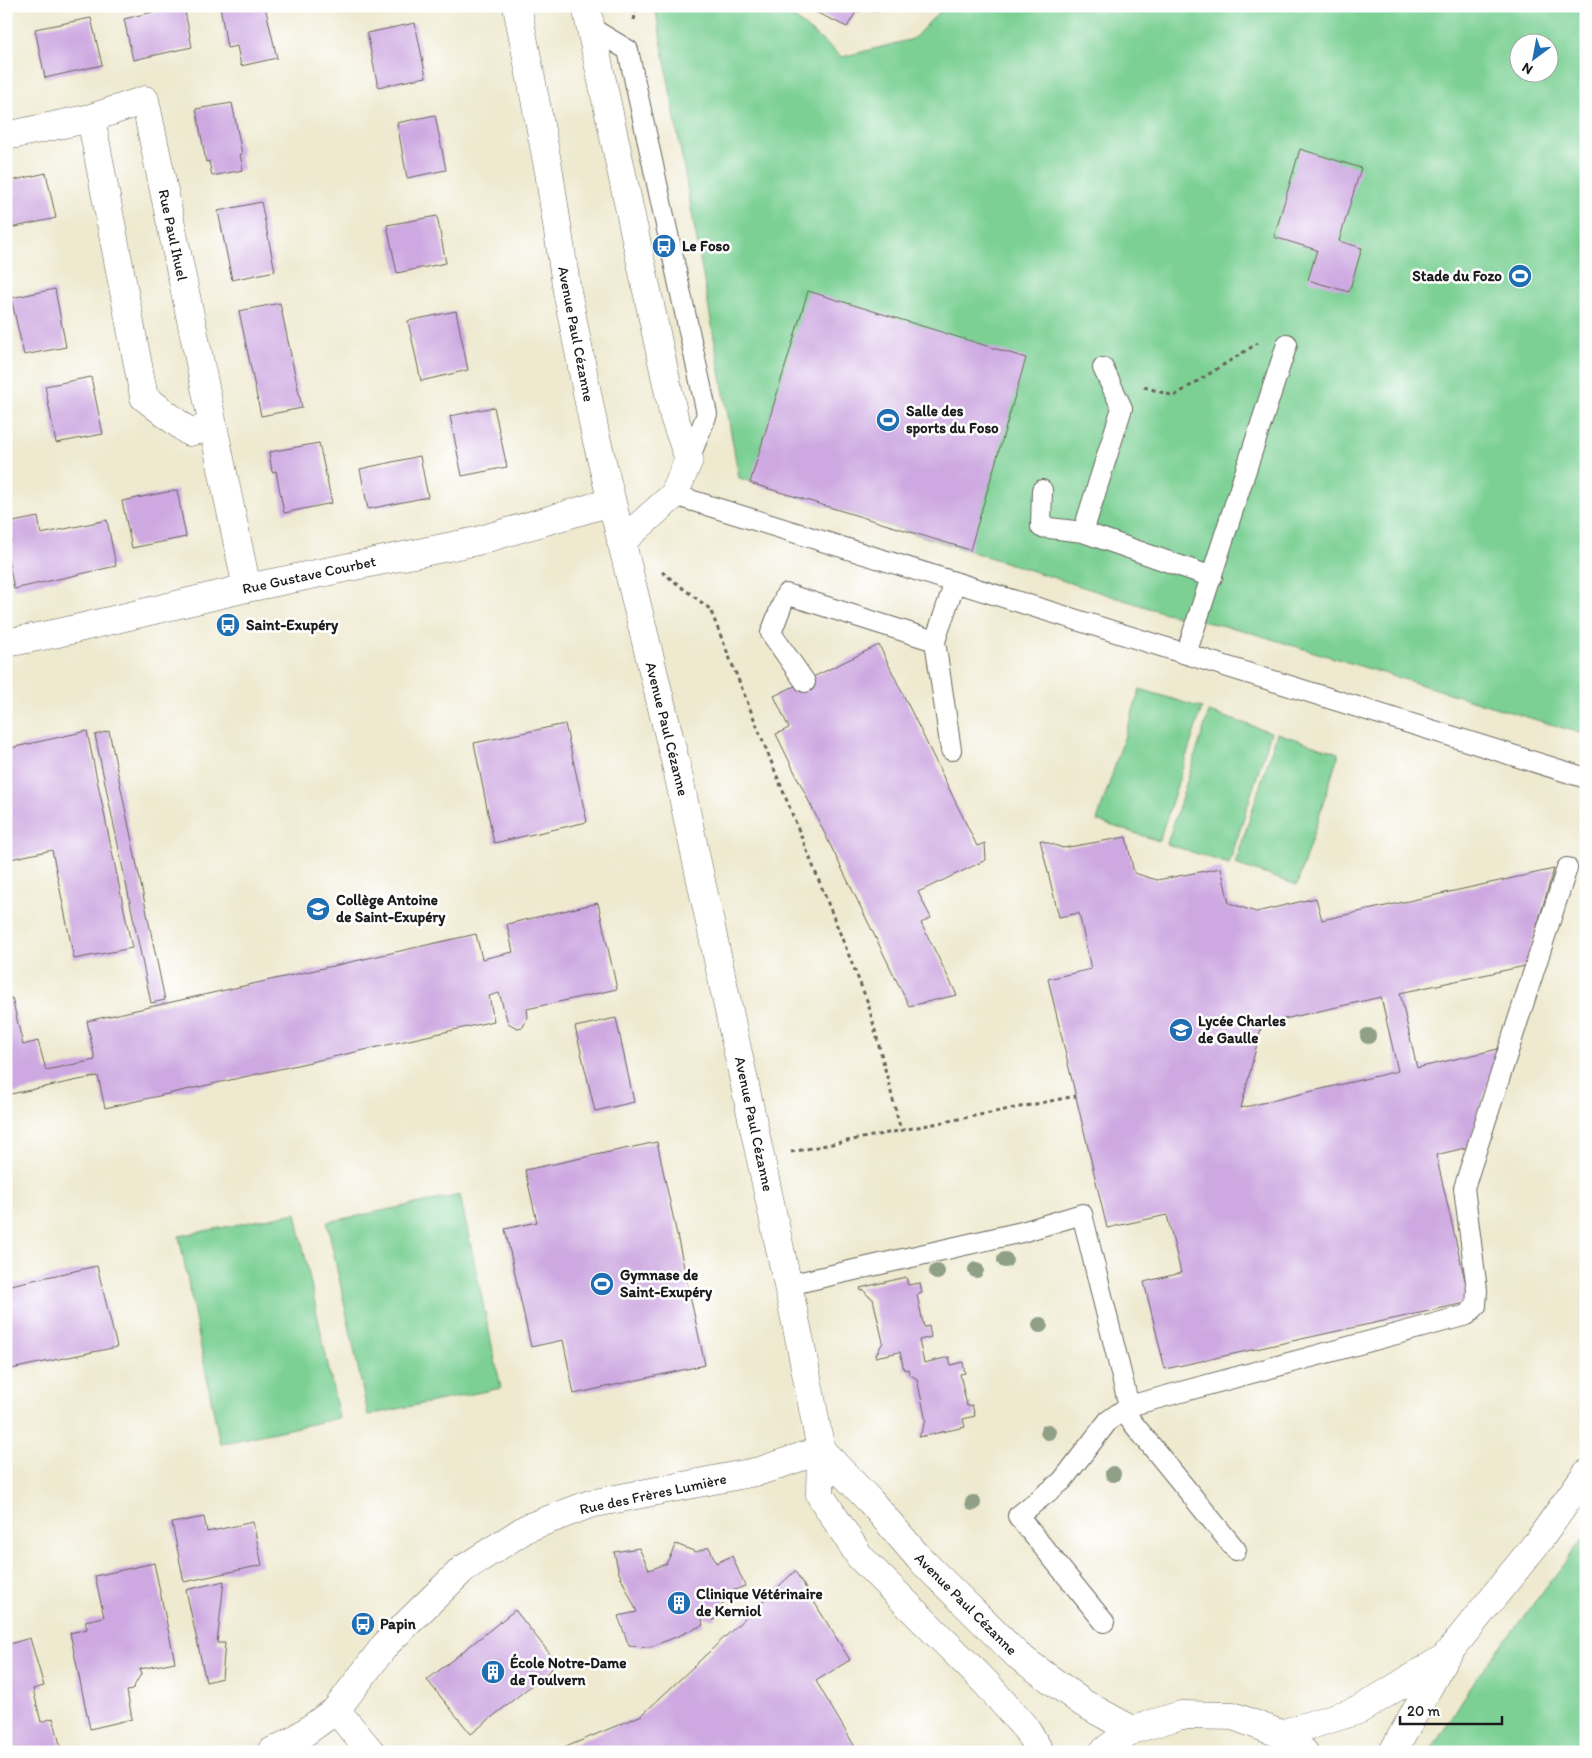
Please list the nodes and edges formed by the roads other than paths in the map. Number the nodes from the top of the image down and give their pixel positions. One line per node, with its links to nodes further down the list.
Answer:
1 (517, 6): 10 (street, Avenue Paul Cézanne)
2 (589, 17): 9 (street)
3 (91, 118): 4 (street, Rue Paul Ihuel); 7 (street); 7 (street, Rue Paul Ihuel)
4 (6, 136)
5 (1287, 344): 13 (lane)
6 (1105, 372): 11 (lane)
7 (213, 427): 15 (street, Rue Paul Ihuel)
8 (1042, 490): 11 (lane)
9 (674, 495): 12 (street); 14 (lane)
10 (611, 502): 12 (street, Avenue Paul Cézanne); 15 (street, Rue Gustave Courbet)
11 (1084, 532): 13 (lane)
12 (621, 542): 23 (street, Avenue Paul Cézanne)
13 (1212, 577): 18 (lane)
14 (955, 582): 16 (lane); 18 (lane)
15 (247, 588): 17 (street, Rue Gustave Courbet)
16 (935, 641): 19 (lane); 20 (lane)
17 (6, 643)
18 (1186, 654): 21 (lane)
19 (805, 682)
20 (951, 750)
21 (1586, 778)
22 (1568, 868): 24 (lane)
23 (788, 1285): 24 (lane); 25 (street, Avenue Paul Cézanne)
24 (1126, 1408): 27 (lane); 28 (lane)
25 (821, 1450): 30 (street, Rue des Frères Lumière); 31 (street, Avenue Paul Cézanne); 35 (street, Avenue Paul Cézanne)
26 (1586, 1474): 29 (street)
27 (1236, 1550)
28 (1104, 1622)
29 (1446, 1657): 32 (street); 38 (street)
30 (336, 1710): 33 (street, Rue des Frères Lumière); 34 (street)
31 (1132, 1730): 32 (street); 36 (street)
32 (1281, 1734): 37 (street)
33 (271, 1752)
34 (371, 1752)
35 (1040, 1752)
36 (1103, 1752)
37 (1304, 1752)
38 (1393, 1752)

